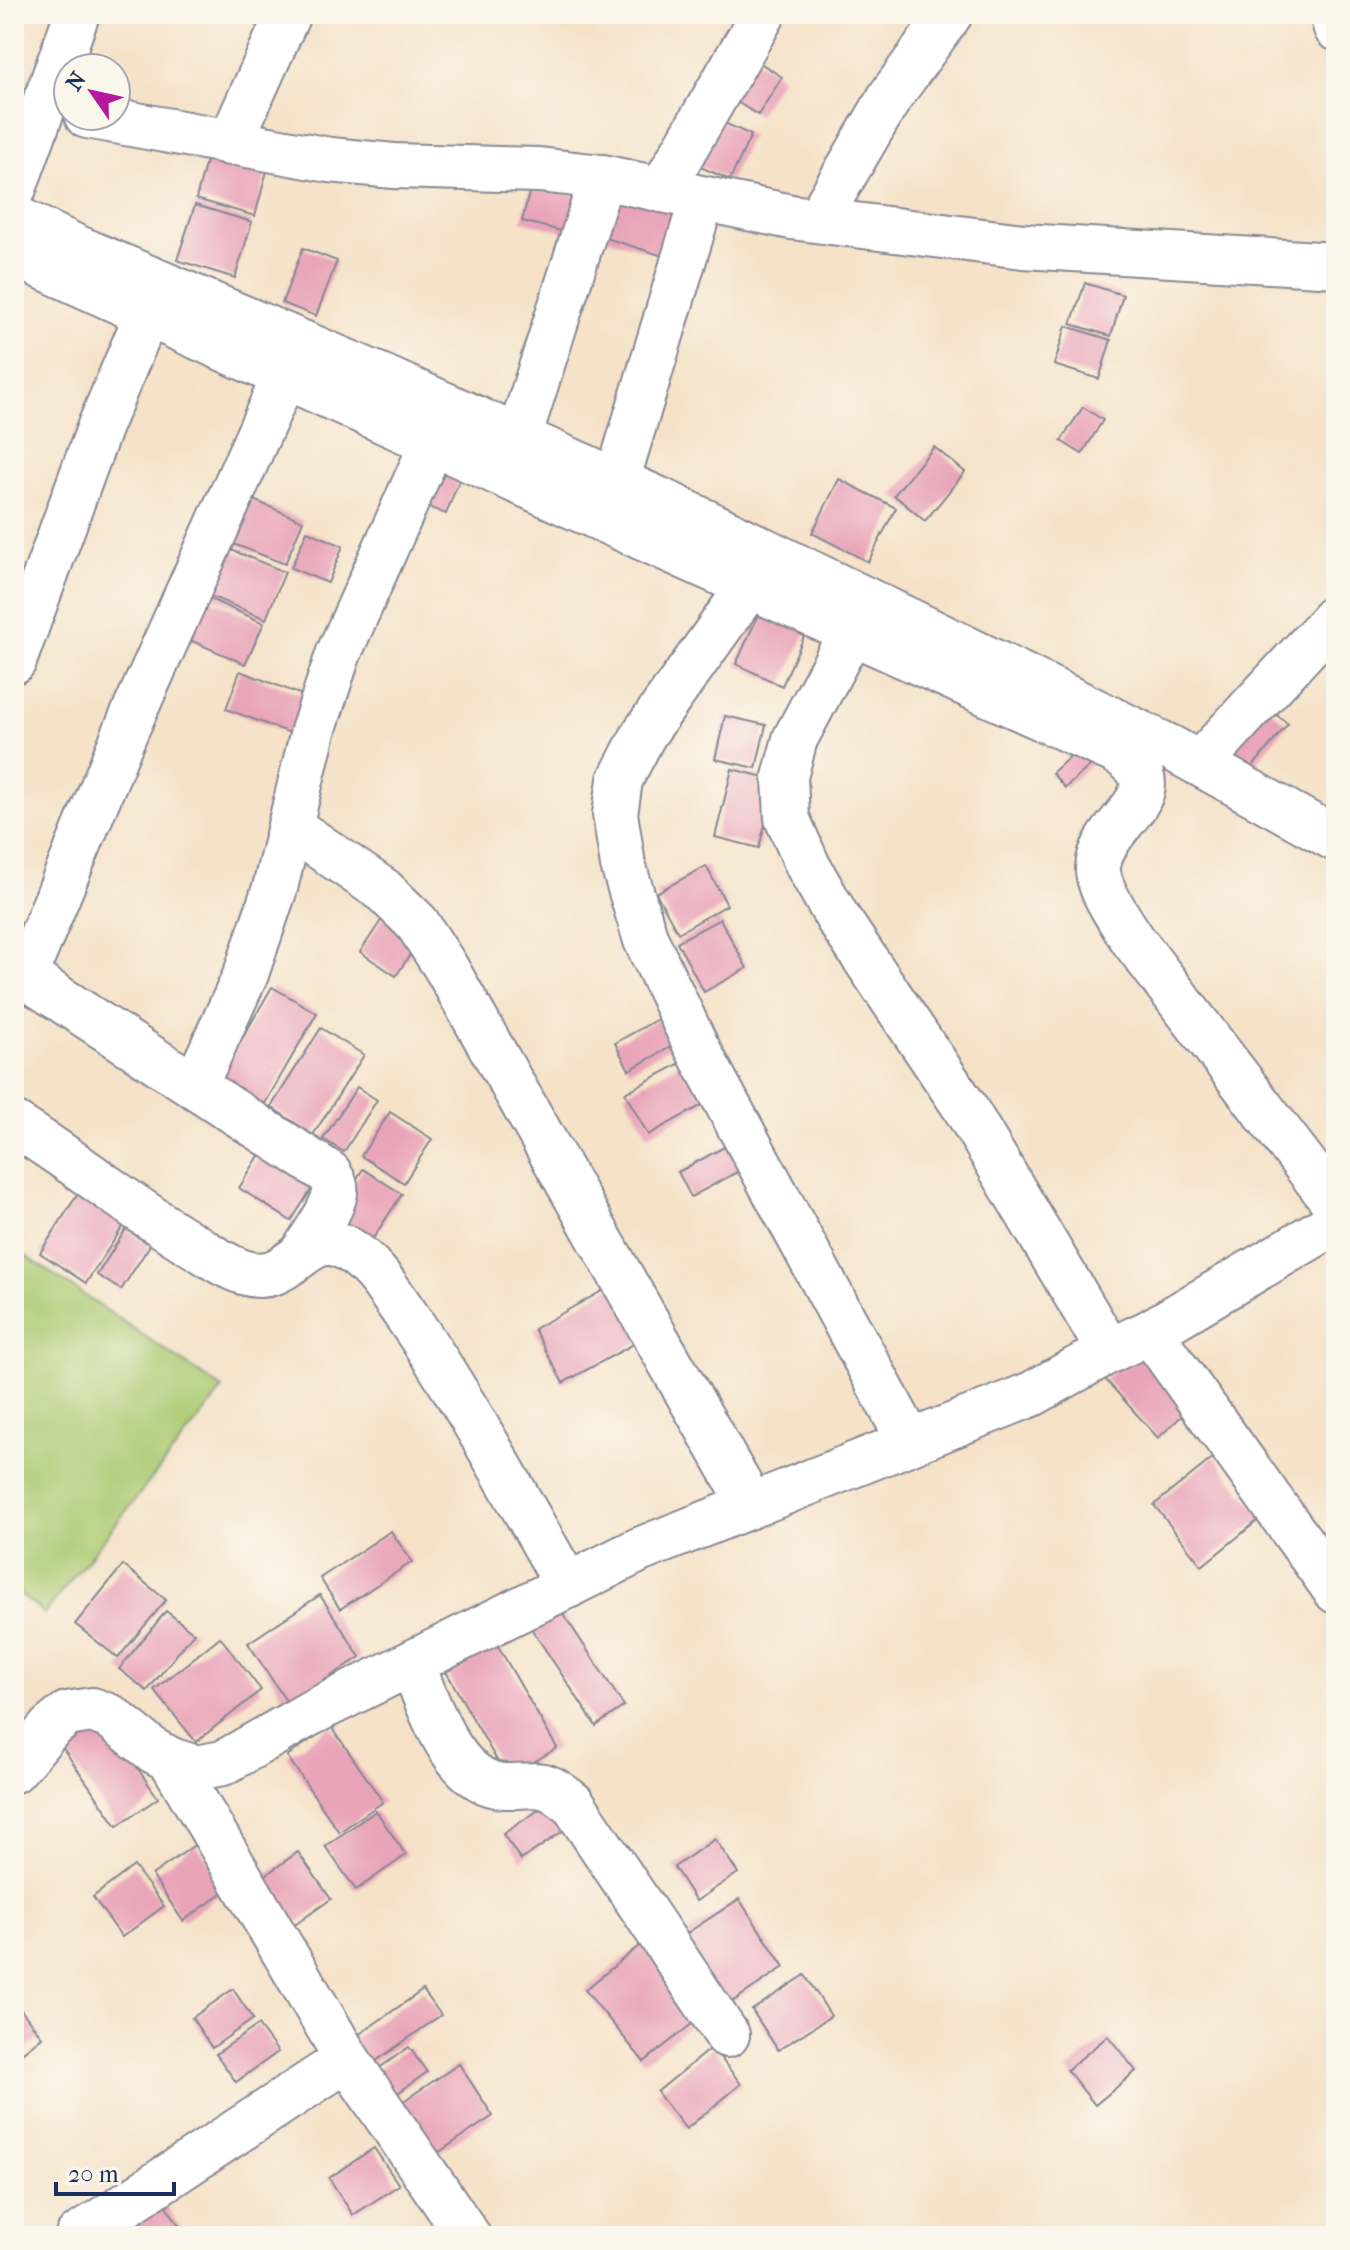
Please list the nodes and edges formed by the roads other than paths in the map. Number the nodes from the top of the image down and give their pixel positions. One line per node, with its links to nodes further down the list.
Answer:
1 (77, 14): 7 (street)
2 (288, 14): 10 (street)
3 (763, 14): 13 (street)
4 (950, 14): 15 (street)
5 (1332, 14): 6 (street)
6 (1336, 28)
7 (68, 52)
8 (52, 116): 12 (street)
9 (132, 124): 10 (street)
10 (230, 143): 11 (street)
11 (602, 177): 13 (street); 20 (street)
12 (14, 188)
13 (682, 194): 15 (street); 22 (street)
14 (14, 217): 20 (street)
15 (818, 220): 17 (street)
16 (14, 254): 18 (street)
17 (1336, 265)
18 (147, 314): 19 (street); 26 (street)
19 (285, 375): 21 (street); 30 (street)
20 (519, 437): 22 (street)
21 (433, 442): 23 (street); 28 (street)
22 (617, 481): 27 (street)
23 (750, 585): 25 (street); 38 (street)
24 (1336, 616): 27 (street)
25 (852, 631): 33 (street); 37 (street)
26 (14, 661)
27 (1200, 763): 29 (street)
28 (291, 827): 31 (street); 39 (street)
29 (1336, 839)
30 (20, 972): 31 (street)
31 (195, 1086): 35 (street)
32 (14, 1124): 35 (street)
33 (1336, 1205)
34 (1336, 1222): 36 (street)
35 (303, 1252): 40 (street)
36 (1150, 1332): 37 (street); 41 (street)
37 (1109, 1351): 38 (street)
38 (910, 1442): 39 (street)
39 (751, 1505): 40 (street)
40 (568, 1586): 42 (street)
41 (1336, 1591)
42 (412, 1664): 43 (street); 45 (street)
43 (171, 1760): 44 (street); 46 (street)
44 (14, 1770)
45 (727, 2035)
46 (347, 2059): 47 (street); 48 (street)
47 (78, 2236)
48 (468, 2236)

